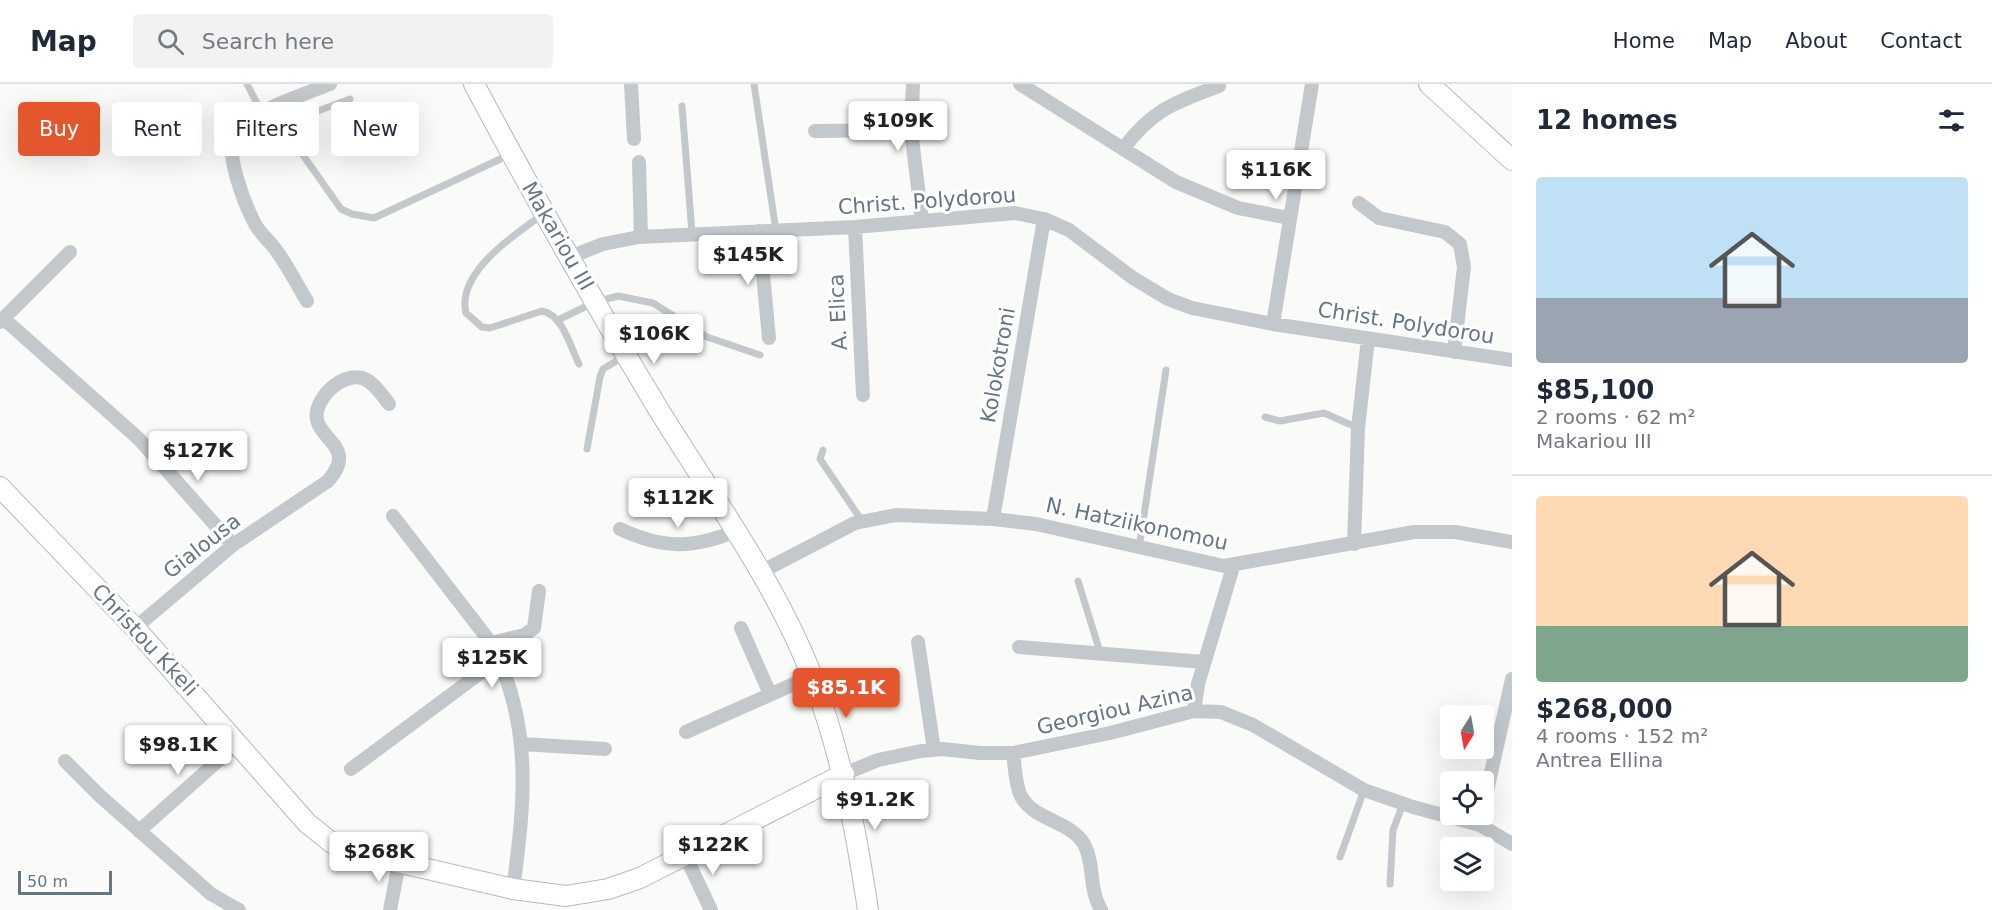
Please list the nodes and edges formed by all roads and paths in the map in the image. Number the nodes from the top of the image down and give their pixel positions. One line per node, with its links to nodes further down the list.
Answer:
1 (247, 84): 13 (lane)
2 (330, 84): 14 (street)
3 (474, 84): 20 (main road, Makariou III)
4 (631, 84): 18 (street)
5 (754, 84): 31 (lane)
6 (913, 84): 16 (street)
7 (1020, 84): 11 (street)
8 (1312, 84): 26 (street)
9 (1429, 84): 22 (main road)
10 (1219, 86): 19 (street)
11 (1043, 90): 19 (street)
12 (350, 99): 20 (lane)
13 (256, 102)
14 (288, 102)
15 (682, 106): 32 (lane)
16 (911, 130): 17 (street); 28 (street)
17 (815, 131)
18 (634, 139)
19 (1123, 149): 26 (street)
20 (512, 154): 25 (main road, Makariou III)
21 (232, 156): 36 (street)
22 (1512, 159)
23 (639, 162): 33 (street)
24 (1359, 203): 43 (street)
25 (544, 213): 35 (main road, Makariou III); 39 (lane)
26 (1289, 218): 40 (street)
27 (1044, 219): 28 (street, Christ. Polydorou); 40 (street, Christ. Polydorou); 57 (street, Kolokotroni)
28 (922, 221): 29 (street, Christ. Polydorou)
29 (855, 227): 31 (street, Christ. Polydorou); 49 (street, A. Elica)
30 (759, 231): 31 (street, Christ. Polydorou); 32 (street, Christ. Polydorou); 41 (street)
31 (776, 231)
32 (692, 233): 33 (street, Christ. Polydorou)
33 (641, 237): 35 (street, Christ. Polydorou)
34 (70, 252): 38 (street)
35 (570, 257): 37 (main road, Makariou III)
36 (307, 301)
37 (595, 302): 39 (lane); 44 (lane); 45 (main road, Makariou III)
38 (2, 320): 63 (street)
39 (558, 320): 47 (lane)
40 (1273, 324): 42 (street, Christ. Polydorou)
41 (769, 338)
42 (1368, 339): 43 (street, Christ. Polydorou); 52 (street)
43 (1454, 352): 46 (street, Christ. Polydorou)
44 (760, 355)
45 (627, 356): 53 (lane); 60 (main road, Makariou III)
46 (1512, 360)
47 (579, 364)
48 (1166, 370): 64 (lane)
49 (863, 395)
50 (389, 404): 63 (street, Gialousa)
51 (1266, 417): 52 (lane)
52 (1358, 428): 62 (street)
53 (587, 449)
54 (823, 450): 58 (lane)
55 (0, 487): 69 (main road, Christou Kkeli)
56 (393, 516): 72 (street)
57 (993, 519): 58 (street, N. Hatziikonomou); 64 (street, N. Hatziikonomou)
58 (862, 521): 66 (street, N. Hatziikonomou)
59 (620, 530): 60 (street)
60 (736, 531): 66 (main road, Makariou III)
61 (1512, 542): 62 (street, N. Hatziikonomou)
62 (1354, 544): 65 (street, N. Hatziikonomou)
63 (233, 545): 69 (street, Gialousa)
64 (1139, 548): 65 (street, N. Hatziikonomou)
65 (1233, 567): 76 (street)
66 (761, 572): 77 (main road, Makariou III)
67 (1078, 581): 74 (lane)
68 (539, 591): 72 (street)
69 (135, 628): 82 (main road, Christou Kkeli)
70 (741, 628): 79 (street)
71 (918, 642): 85 (street)
72 (491, 643): 75 (street)
73 (1019, 646): 74 (street)
74 (1100, 652): 76 (street)
75 (499, 659): 83 (street); 88 (street)
76 (1204, 663): 80 (street)
77 (812, 676): 79 (street); 90 (main road, Makariou III)
78 (1512, 679): 89 (street)
79 (770, 694): 81 (street)
80 (1194, 711): 86 (street, Georgiou Azina); 91 (street, Georgiou Azina)
81 (686, 732)
82 (238, 743): 95 (street); 99 (main road, Christou Kkeli)
83 (522, 744): 84 (street); 101 (street)
84 (605, 750)
85 (934, 750): 86 (street, Georgiou Azina); 90 (street, Georgiou Azina)
86 (1013, 753): 106 (street)
87 (65, 761): 95 (street)
88 (351, 769)
89 (1491, 771)
90 (844, 774): 97 (main road, Christou Kkeli); 105 (main road, Makariou III)
91 (1364, 790): 92 (street, Georgiou Azina); 98 (lane)
92 (1403, 804): 93 (street, Georgiou Azina); 100 (lane)
93 (1440, 812)
94 (1487, 825): 96 (street, Georgiou Azina)
95 (140, 831): 102 (street)
96 (1512, 844)
97 (685, 855): 101 (main road, Christou Kkeli); 104 (street)
98 (1340, 857)
99 (399, 863): 101 (main road, Christou Kkeli); 103 (street)
100 (1389, 884)
101 (513, 889)
102 (239, 910)
103 (390, 910)
104 (711, 910)
105 (868, 910)
106 (1101, 910)

